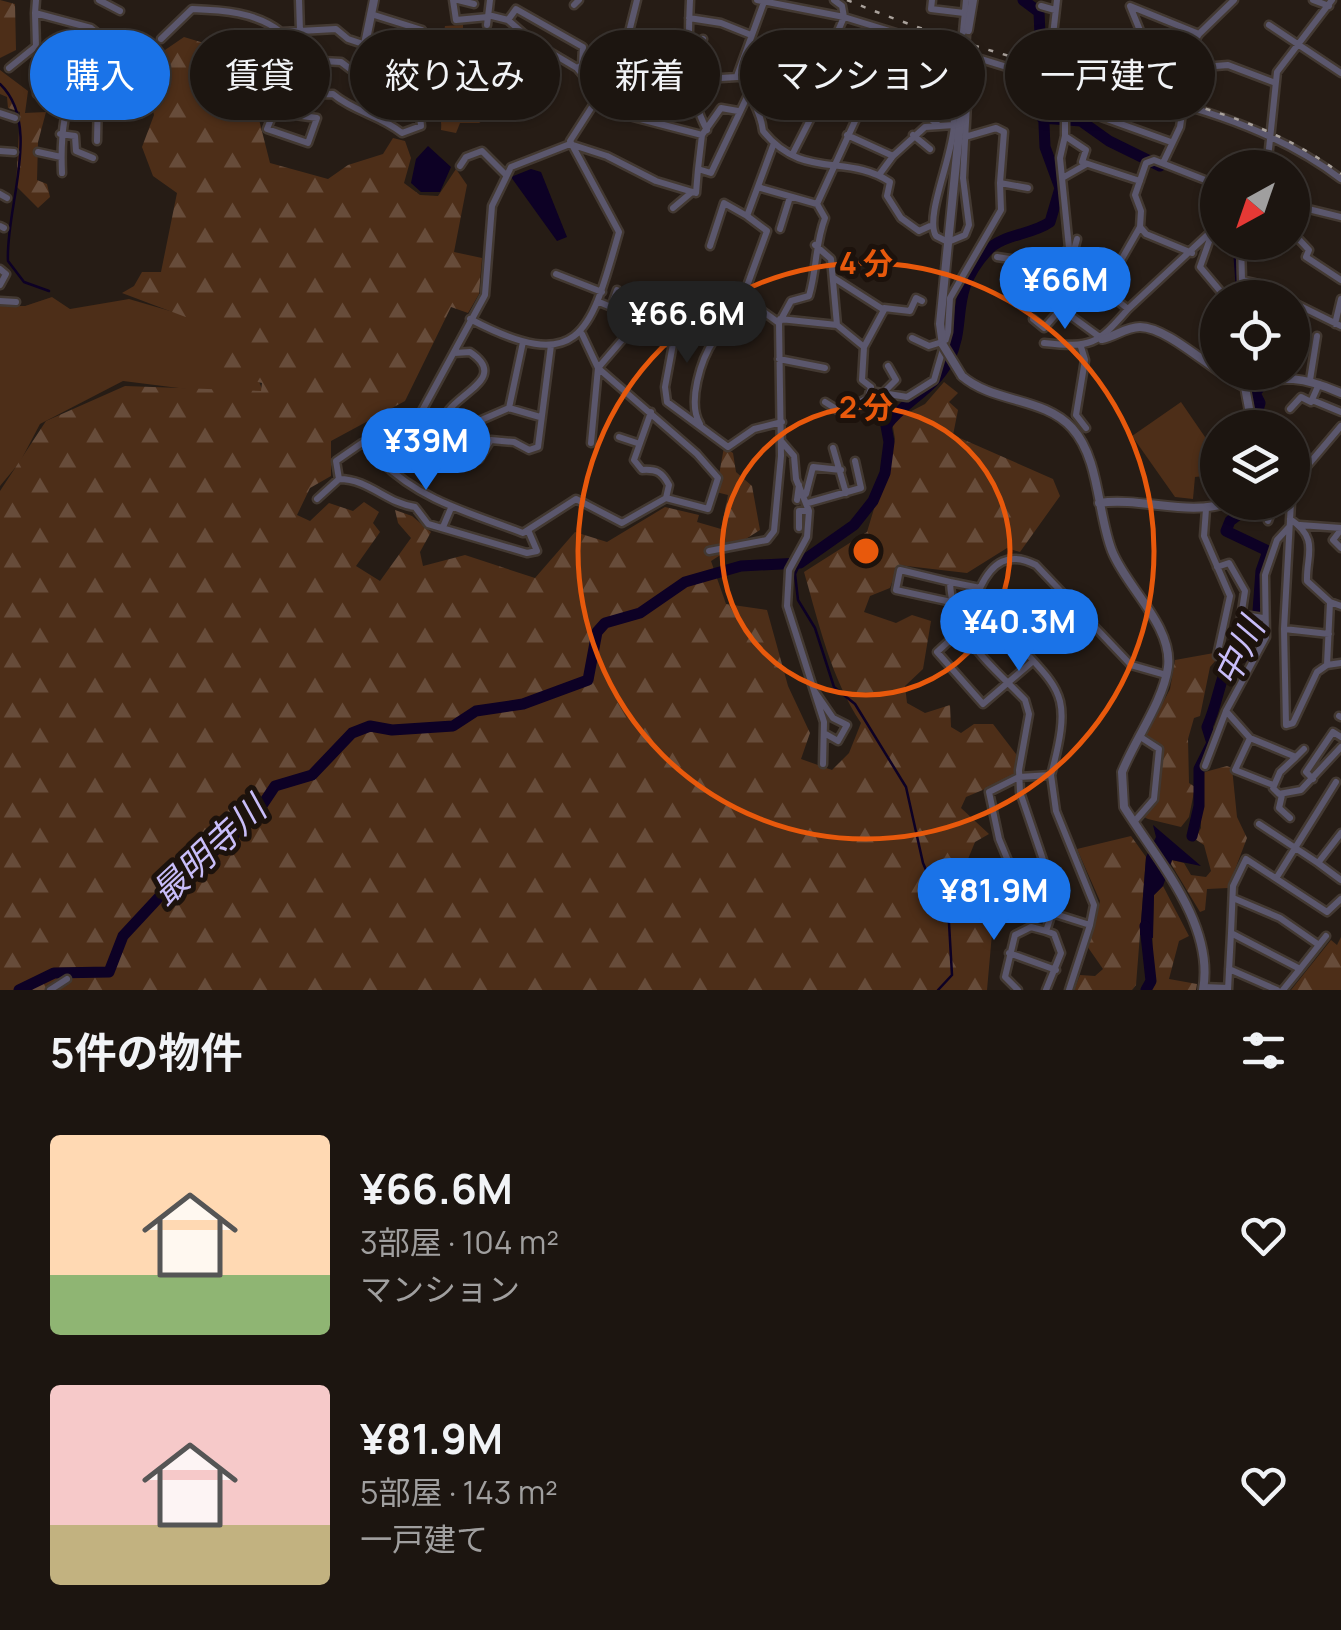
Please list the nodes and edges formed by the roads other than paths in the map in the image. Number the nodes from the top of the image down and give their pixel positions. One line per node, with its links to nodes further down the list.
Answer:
1 (36, 0): 24 (street)
2 (99, 0): 22 (street)
3 (286, 0): 4 (street)
4 (297, 0): 35 (street)
5 (374, 0): 25 (street)
6 (455, 0): 19 (street); 28 (street)
7 (490, 0): 28 (street)
8 (636, 0): 38 (street)
9 (690, 0): 27 (street)
10 (834, 0): 26 (street)
11 (932, 0): 23 (street)
12 (970, 0): 23 (street); 43 (street)
13 (1057, 0): 21 (street)
14 (1234, 0): 47 (street)
15 (1314, 0): 18 (street)
16 (762, 1): 26 (street); 40 (street)
17 (1129, 3): 45 (street); 46 (street)
18 (1330, 3): 51 (street)
19 (474, 4)
20 (1041, 6): 21 (street)
21 (1055, 10): 44 (street)
22 (120, 11)
23 (964, 12): 42 (street)
24 (34, 13): 31 (street); 32 (street)
25 (371, 14): 36 (street); 37 (street)
26 (844, 17): 41 (street); 103 (street)
27 (689, 18): 39 (street); 49 (street)
28 (487, 19): 29 (street)
29 (508, 20): 56 (street); 56 (street)
30 (1269, 25): 51 (street)
31 (91, 28): 33 (street)
32 (35, 30)
33 (94, 30)
34 (279, 30): 48 (street)
35 (300, 30): 50 (street)
36 (368, 30)
37 (422, 30)
38 (629, 30)
39 (690, 30)
40 (753, 30)
41 (878, 30)
42 (966, 30)
43 (966, 30)
44 (1054, 30)
45 (1140, 30)
46 (1189, 30)
47 (1202, 30)
48 (170, 31)
49 (740, 31)
50 (350, 38)
51 (1298, 47): 58 (street); 62 (street)
52 (30, 52): 55 (street)
53 (1215, 66): 62 (street)
54 (740, 67): 59 (street)
55 (9, 68)
56 (576, 68): 57 (street)
57 (580, 72)
58 (1341, 73)
59 (737, 76): 60 (street); 61 (street)
60 (720, 78)
61 (740, 78)
62 (1273, 82): 89 (street)
63 (740, 108): 64 (street)
64 (738, 111): 87 (street); 111 (street)
65 (0, 113): 68 (street)
66 (280, 113): 66 (street)
67 (1215, 117): 89 (street)
68 (14, 118)
69 (62, 120): 88 (street)
70 (98, 120): 94 (street)
71 (386, 120): 72 (street)
72 (420, 120)
73 (586, 120): 97 (street)
74 (648, 120): 87 (street)
75 (701, 120): 87 (street)
76 (762, 120): 96 (street)
77 (855, 120): 90 (street)
78 (932, 120): 86 (street)
79 (952, 120): 85 (street)
80 (960, 120): 133 (street)
81 (966, 120): 93 (street)
82 (1064, 120): 92 (street)
83 (1110, 120): 95 (street)
84 (1180, 120): 95 (street)
85 (954, 124): 86 (street); 129 (street)
86 (938, 125): 91 (street)
87 (705, 132): 111 (street)
88 (60, 134): 105 (street); 106 (street)
89 (1270, 134): 99 (street); 117 (street)
90 (847, 135): 104 (street); 110 (street)
91 (912, 136): 98 (street); 104 (street)
92 (1065, 136): 108 (street); 115 (street)
93 (965, 137): 119 (street); 133 (street)
94 (98, 141)
95 (1171, 142): 107 (street)
96 (774, 143): 103 (street); 120 (street)
97 (570, 144): 113 (street); 122 (street); 150 (street)
98 (930, 150)
99 (1269, 150)
100 (0, 151): 101 (street)
101 (14, 152)
102 (38, 152): 105 (street)
103 (792, 155): 110 (street)
104 (893, 156): 114 (street)
105 (62, 158): 112 (street)
106 (93, 158)
107 (1163, 163): 116 (street); 118 (street)
108 (1086, 164): 115 (street); 118 (street)
109 (460, 166): 113 (street)
110 (831, 166): 114 (street); 124 (street)
111 (698, 169): 122 (street)
112 (62, 173)
113 (504, 174): 164 (street)
114 (879, 175): 129 (street)
115 (1064, 177): 138 (street)
116 (1200, 178)
117 (1341, 179)
118 (1140, 181): 130 (street)
119 (1000, 183): 121 (street); 188 (street)
120 (761, 188): 123 (street); 127 (street)
121 (1028, 188)
122 (692, 192): 125 (street)
123 (790, 196): 124 (street); 131 (street)
124 (817, 204): 135 (street)
125 (672, 208)
126 (1310, 209): 128 (street)
127 (746, 216): 136 (street); 165 (street)
128 (1341, 217)
129 (930, 226): 133 (street)
130 (1140, 228): 137 (street); 148 (street)
131 (780, 229)
132 (1077, 238): 143 (street)
133 (948, 242): 175 (street)
134 (1200, 244): 137 (street)
135 (815, 245): 142 (street); 165 (street)
136 (710, 246)
137 (1192, 253): 159 (street)
138 (997, 256)
139 (1309, 260): 145 (street)
140 (0, 269): 146 (street)
141 (556, 274): 144 (street)
142 (834, 278): 158 (street); 166 (street)
143 (1088, 279): 148 (street); 160 (street)
144 (573, 280): 149 (street); 150 (street)
145 (1341, 280)
146 (0, 285)
147 (617, 290): 157 (street)
148 (1104, 290): 159 (street)
149 (568, 291)
150 (602, 292): 156 (street)
151 (1038, 292): 160 (street)
152 (1341, 299): 167 (street)
153 (0, 301): 155 (street)
154 (922, 301): 158 (street)
155 (16, 302)
156 (599, 302): 157 (street); 168 (street)
157 (611, 307): 162 (street)
158 (882, 308): 178 (street)
159 (1128, 309): 171 (street)
160 (1060, 310): 163 (street); 171 (street)
161 (1310, 311): 167 (street)
162 (624, 312)
163 (1032, 318)
164 (470, 319): 173 (street); 179 (street)
165 (780, 321): 166 (street); 181 (street)
166 (837, 325): 178 (street)
167 (1338, 325)
168 (582, 334): 176 (street); 183 (street)
169 (1317, 336): 186 (street)
170 (912, 338): 175 (street)
171 (1102, 338): 177 (street); 180 (street)
172 (714, 340): 200 (street)
173 (523, 342): 176 (street); 192 (street)
174 (1044, 343): 177 (street)
175 (943, 344): 218 (street, bridge)
176 (551, 345): 196 (street)
177 (1082, 346): 199 (street)
178 (864, 347): 187 (street)
179 (454, 353): 192 (street); 201 (street)
180 (1200, 357)
181 (779, 359): 184 (street); 197 (street)
182 (888, 366): 188 (street)
183 (598, 368): 194 (street); 200 (street); 205 (street)
184 (825, 368)
185 (1310, 381): 186 (street)
186 (1315, 382): 189 (street); 190 (street)
187 (870, 391): 188 (street); 191 (street)
188 (883, 393)
189 (1341, 393)
190 (1312, 400): 193 (street); 195 (street)
191 (825, 402)
192 (509, 408): 196 (street)
193 (1290, 409)
194 (652, 412): 204 (street); 214 (street)
195 (1341, 412)
196 (540, 417): 201 (street)
197 (782, 422): 200 (street); 203 (street)
198 (1341, 426): 209 (street)
199 (1086, 428)
200 (704, 429)
201 (407, 434): 207 (street)
202 (619, 437): 204 (street)
203 (782, 441): 212 (street); 230 (street)
204 (637, 442): 214 (street)
205 (592, 443)
206 (834, 448): 210 (street)
207 (381, 449): 211 (street); 219 (street)
208 (855, 461): 213 (street)
209 (1310, 463)
210 (841, 470): 213 (street); 217 (street)
211 (340, 478): 215 (street); 225 (street)
212 (798, 485): 216 (street); 217 (street)
213 (846, 492): 217 (street)
214 (666, 498): 227 (street)
215 (317, 499)
216 (797, 500)
217 (808, 503): 226 (street); 251 (street)
218 (1099, 503): 220 (street); 249 (street)
219 (451, 508): 225 (street); 227 (street)
220 (1200, 508)
221 (1205, 520): 231 (street)
222 (1289, 520): 223 (street)
223 (1289, 523): 224 (street); 240 (street); 241 (street)
224 (1299, 525): 228 (street); 237 (street)
225 (443, 527): 227 (street)
226 (799, 528)
227 (528, 530)
228 (1340, 530): 229 (street)
229 (1341, 548)
230 (709, 551)
231 (1217, 567): 234 (street); 235 (street)
232 (950, 582): 233 (street); 236 (street); 236 (street)
233 (980, 588): 246 (street); 249 (street)
234 (1245, 591): 235 (street); 239 (street)
235 (1230, 596): 244 (street)
236 (951, 602): 242 (street)
237 (1330, 602): 238 (street); 243 (street)
238 (1341, 606)
239 (1244, 614): 240 (street); 245 (street)
240 (1263, 618): 252 (street)
241 (1284, 629): 243 (street); 248 (street)
242 (961, 630): 250 (street); 250 (street)
243 (1329, 634): 248 (street)
244 (1217, 656)
245 (1235, 656)
246 (1032, 662): 250 (street); 263 (street)
247 (1341, 663): 248 (street)
248 (1327, 666)
249 (1166, 674): 254 (street)
250 (1008, 682): 264 (street)
251 (813, 690): 253 (street); 253 (street)
252 (1226, 711): 256 (street); 261 (street)
253 (823, 733): 260 (street)
254 (1138, 735): 270 (street); 270 (street)
255 (1341, 737): 262 (street)
256 (1250, 738): 259 (street); 267 (street)
257 (1341, 747): 265 (street)
258 (1304, 749): 259 (street)
259 (1295, 757): 262 (street); 267 (street)
260 (824, 764)
261 (1205, 766)
262 (1306, 772): 265 (street)
263 (1051, 775): 264 (street); 280 (street)
264 (1019, 776): 279 (street); 279 (street)
265 (1313, 779): 268 (street)
266 (1339, 781): 273 (street)
267 (1273, 785): 268 (street)
268 (1282, 795): 269 (street)
269 (1290, 818)
270 (1134, 822): 290 (street)
271 (1259, 824): 273 (street)
272 (1341, 833): 274 (street)
273 (1295, 846): 274 (street); 275 (street)
274 (1318, 863): 276 (street)
275 (1277, 877): 277 (street); 278 (street)
276 (1341, 880)
277 (1232, 897): 282 (street); 284 (street)
278 (1341, 899)
279 (1052, 913): 280 (street); 281 (street)
280 (1090, 925): 295 (street)
281 (1046, 932): 285 (street); 288 (street)
282 (1231, 933): 286 (street); 287 (street)
283 (1326, 936): 284 (street)
284 (1319, 945): 287 (street)
285 (1009, 953): 288 (street); 293 (street)
286 (1229, 969): 291 (street); 296 (street)
287 (1300, 969): 296 (street)
288 (1056, 970): 294 (street)
289 (67, 980): 292 (street)
290 (1203, 988): 291 (street)
291 (1228, 989)
292 (50, 990)
293 (1018, 990)
294 (1046, 990)
295 (1069, 990)
296 (1280, 990)

